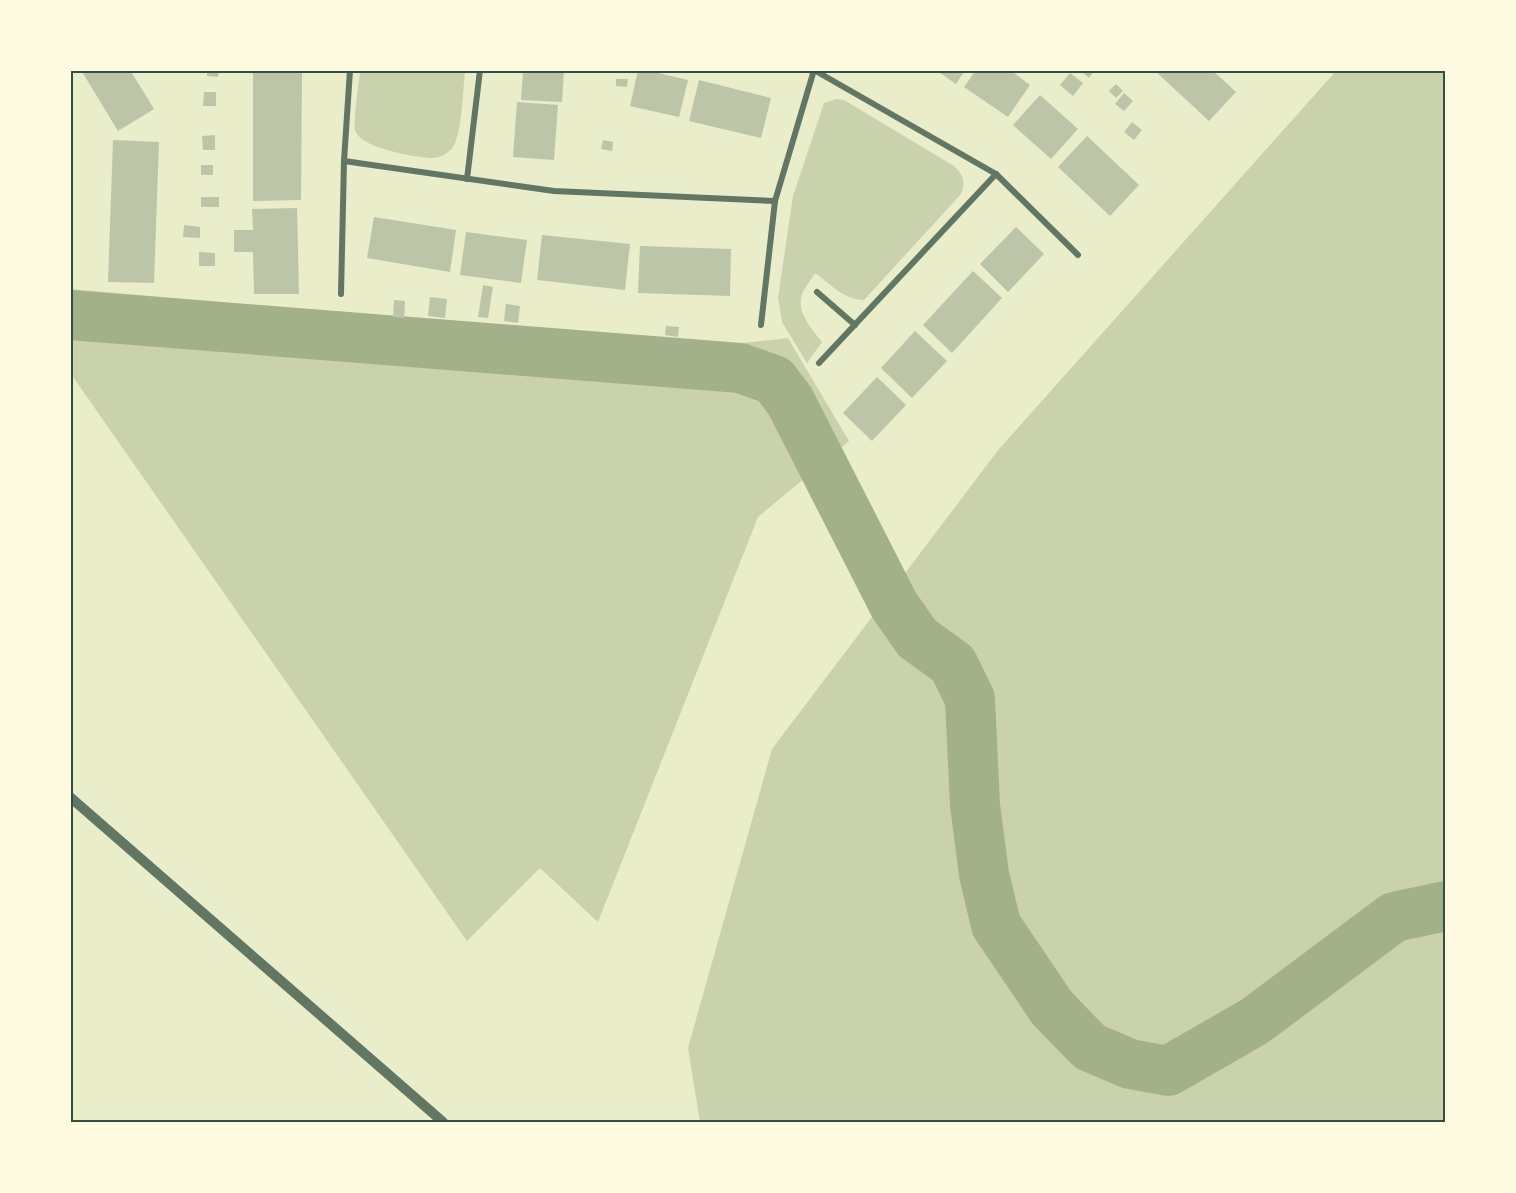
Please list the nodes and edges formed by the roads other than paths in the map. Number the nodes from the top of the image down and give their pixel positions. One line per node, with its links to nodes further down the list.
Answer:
1 (350, 70): 4 (street)
2 (480, 70): 6 (street)
3 (814, 70): 5 (street); 7 (street)
4 (344, 161): 6 (street); 10 (street)
5 (996, 174): 8 (street); 12 (street)
6 (467, 179): 7 (street)
7 (775, 201): 11 (street)
8 (1078, 255)
9 (817, 292): 12 (street)
10 (341, 294)
11 (761, 325)
12 (855, 325): 13 (street)
13 (819, 363)
14 (70, 797): 15 (street)
15 (443, 1122)

